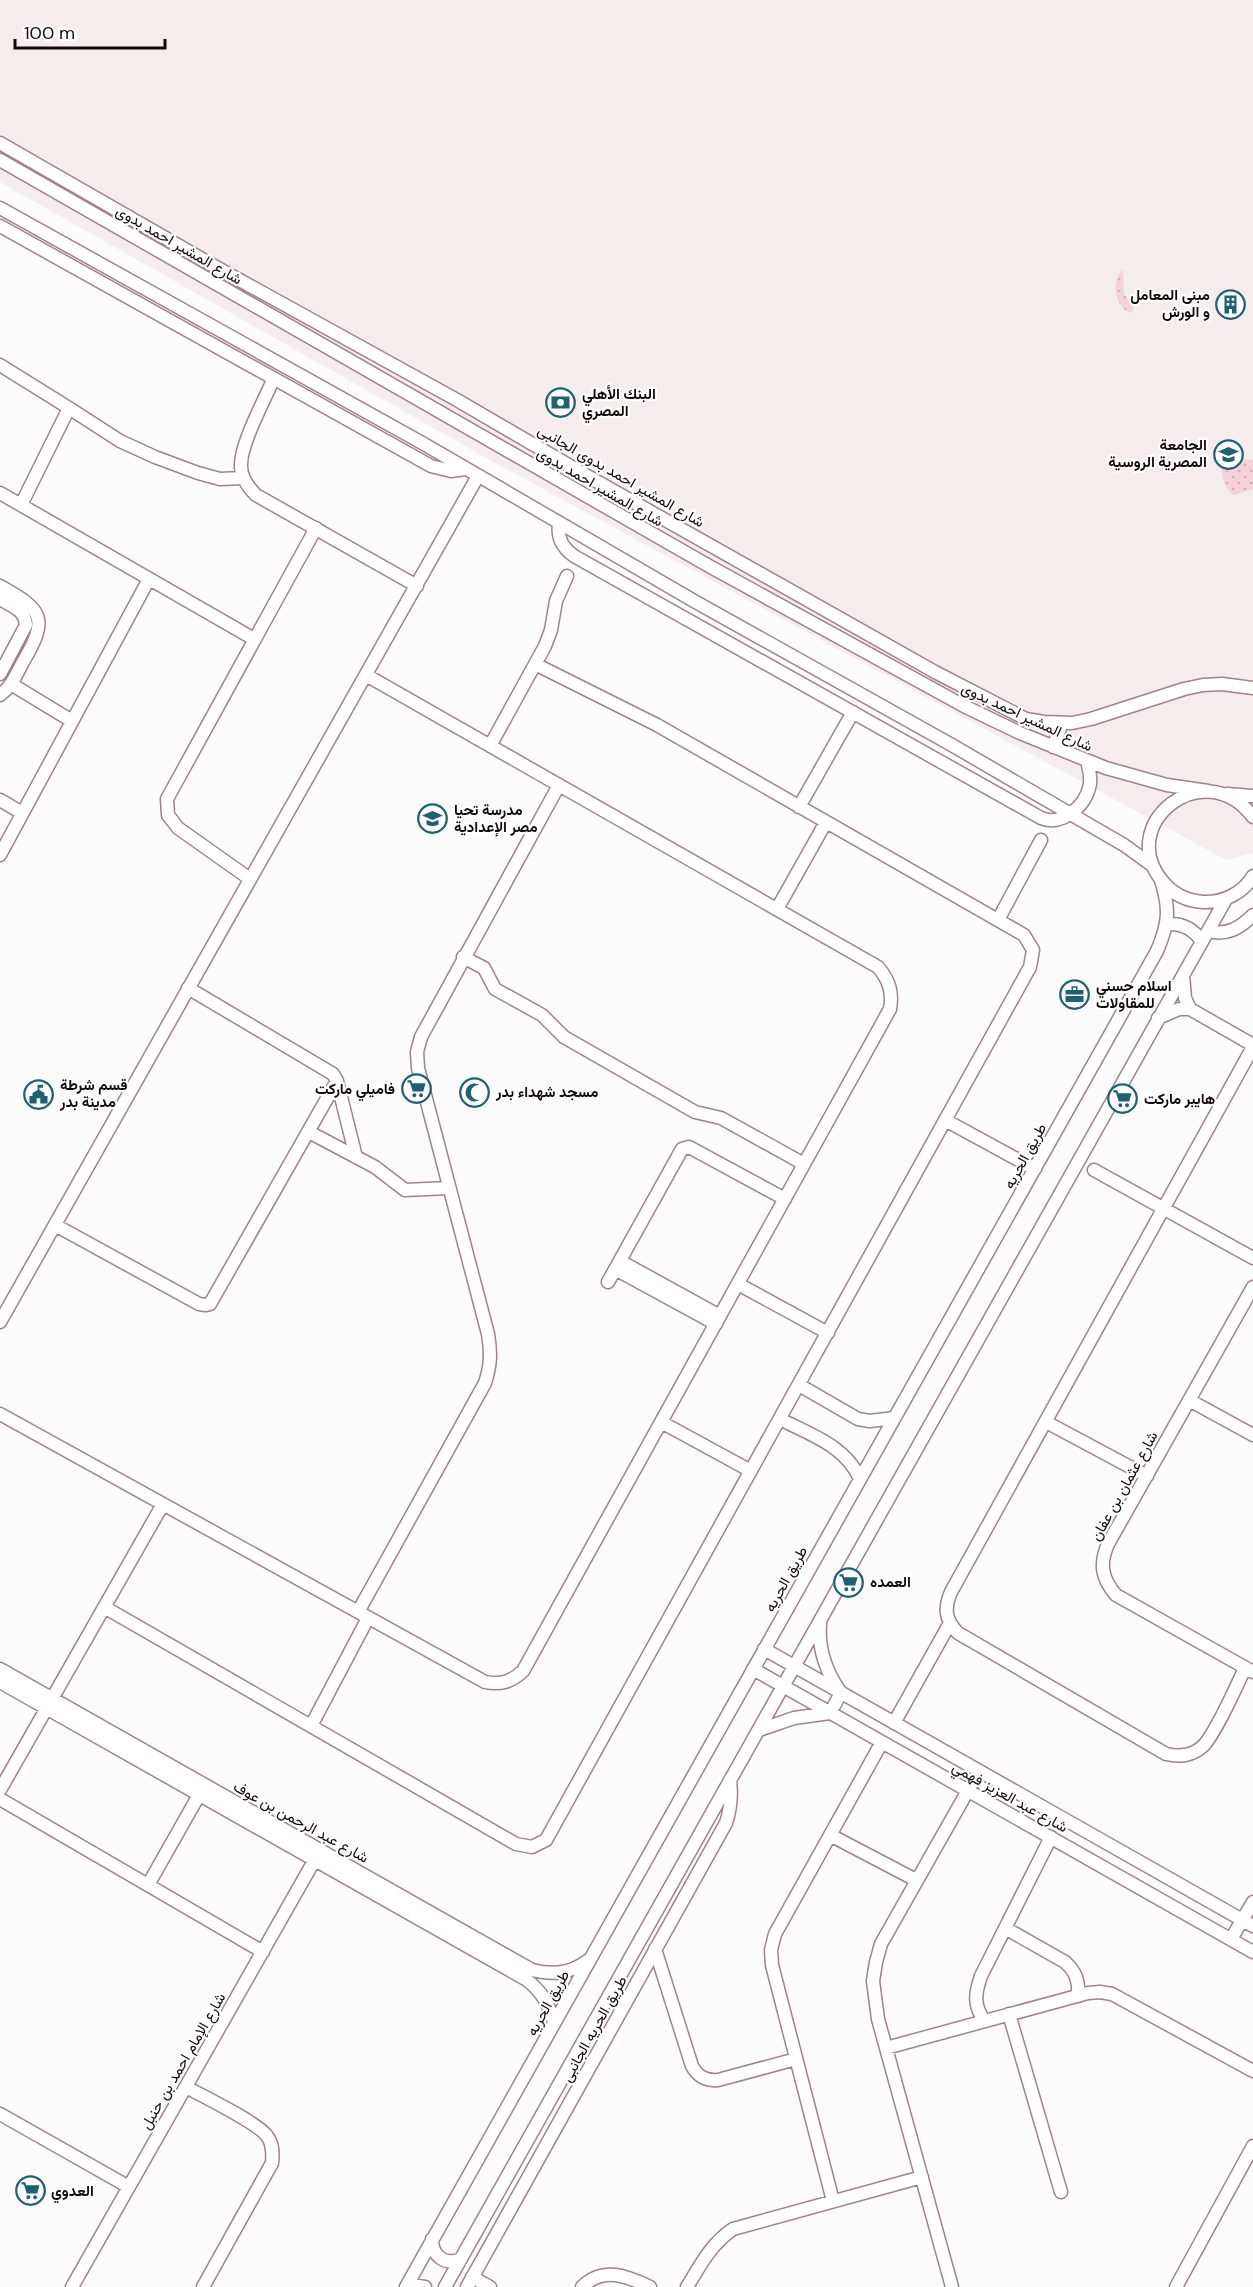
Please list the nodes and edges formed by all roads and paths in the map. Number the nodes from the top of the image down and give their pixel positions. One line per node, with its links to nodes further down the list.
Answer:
1 (0, 143): 5 (street, شارع المشير احمد بدوى الجانبى)
2 (0, 160): 6 (street, شارع المشير احمد بدوى)
3 (0, 208): 10 (street)
4 (0, 226): 8 (street)
5 (216, 267): 6 (street); 36 (street, شارع المشير احمد بدوى الجانبى)
6 (208, 280): 40 (street, شارع المشير احمد بدوى)
7 (0, 365): 9 (street)
8 (273, 380): 11 (street); 14 (street)
9 (69, 408): 14 (street); 16 (street)
10 (370, 415): 11 (street); 12 (street)
11 (362, 430): 12 (street)
12 (465, 469): 13 (street)
13 (478, 476): 17 (street); 22 (street)
14 (243, 478): 18 (street)
15 (0, 493): 16 (street)
16 (21, 505): 20 (street)
17 (559, 523): 34 (street); 35 (street)
18 (316, 528): 22 (street); 27 (street)
19 (567, 576): 28 (street)
20 (149, 579): 27 (street); 37 (street)
21 (0, 585): 24 (street)
22 (417, 586): 30 (street)
23 (0, 599): 24 (street)
24 (20, 604): 25 (street); 26 (street)
25 (24, 632): 26 (street); 29 (street)
26 (36, 639): 31 (street)
27 (254, 639): 58 (street)
28 (535, 664): 41 (street); 49 (street)
29 (0, 674)
30 (366, 675): 41 (street); 58 (street)
31 (11, 684): 33 (street); 37 (street)
32 (1253, 688): 38 (street, شارع المشير احمد بدوى الجانبى)
33 (0, 695)
34 (883, 706): 39 (street); 51 (street)
35 (853, 712): 39 (street); 49 (street)
36 (1026, 718): 38 (street, شارع المشير احمد بدوى الجانبى); 40 (street)
37 (72, 721): 50 (street)
38 (1062, 723): 42 (street)
39 (874, 724): 51 (street)
40 (1020, 733): 42 (street, شارع المشير احمد بدوى)
41 (490, 746): 44 (street)
42 (1053, 747): 43 (street, شارع المشير احمد بدوى)
43 (1087, 761): 45 (street, شارع المشير احمد بدوى); 51 (street)
44 (559, 785): 63 (street); 68 (street)
45 (1208, 791): 46 (street, شارع المشير احمد بدوى); 56 (street)
46 (1224, 794): 47 (street); 52 (street)
47 (1253, 796)
48 (0, 800): 50 (street)
49 (799, 807): 53 (street)
50 (22, 813): 55 (street)
51 (1070, 814): 56 (street)
52 (1253, 817)
53 (826, 822): 63 (street); 65 (street)
54 (1041, 840): 65 (street)
55 (0, 855)
56 (1153, 866): 59 (street)
57 (1253, 876): 61 (street)
58 (250, 879): 70 (street)
59 (1161, 880): 62 (street); 66 (street, طريق الحريه)
60 (1253, 885): 61 (street)
61 (1241, 890): 62 (street)
62 (1226, 899): 67 (street)
63 (777, 909): 78 (street)
64 (1253, 915): 67 (street)
65 (998, 920): 75 (street)
66 (1167, 924): 67 (street); 79 (street, طريق الحريه)
67 (1205, 936): 69 (street)
68 (463, 957): 78 (street); 81 (street)
69 (1183, 975): 71 (street); 72 (street)
70 (188, 988): 74 (street); 84 (street)
71 (1190, 1008): 72 (street); 73 (street)
72 (1158, 1018): 107 (street)
73 (1253, 1046): 83 (street)
74 (337, 1081): 76 (street); 77 (street)
75 (945, 1120): 79 (street); 92 (street)
76 (309, 1132): 77 (street); 84 (street)
77 (356, 1157): 81 (street)
78 (804, 1164): 82 (street)
79 (1035, 1169): 96 (street, طريق الحريه)
80 (1094, 1170): 83 (street)
81 (449, 1188): 106 (street)
82 (785, 1199): 86 (street); 88 (street)
83 (1164, 1208): 85 (street); 99 (street)
84 (55, 1225): 91 (street)
85 (1253, 1258)
86 (618, 1265): 87 (street); 90 (street)
87 (608, 1282)
88 (738, 1284): 90 (street); 92 (street)
89 (1253, 1287): 94 (street, شارع عثمان بن عفان)
90 (718, 1320): 98 (street)
91 (0, 1323)
92 (828, 1333): 93 (street)
93 (799, 1385): 96 (street); 97 (street)
94 (1189, 1400): 100 (street); 102 (street, شارع عثمان بن عفان)
95 (0, 1414): 104 (street)
96 (894, 1418): 103 (street, طريق الحريه)
97 (780, 1419): 101 (street); 103 (street)
98 (662, 1422): 101 (street); 106 (street)
99 (1046, 1422): 102 (street); 108 (street)
100 (1253, 1435)
101 (751, 1471): 120 (street)
102 (1147, 1476): 113 (street, شارع عثمان بن عفان)
103 (860, 1479): 109 (street, طريق الحريه)
104 (163, 1504): 105 (street); 106 (street)
105 (104, 1606): 117 (street); 120 (street)
106 (363, 1615): 120 (street)
107 (821, 1619): 110 (street); 116 (street)
108 (950, 1623): 113 (street); 119 (street)
109 (764, 1649): 110 (street, شارع عبد العزيز فهمي); 112 (street, طريق الحريه)
110 (794, 1666): 115 (street); 116 (street, شارع عبد العزيز فهمي)
111 (0, 1669): 117 (street, شارع عبد الرحمن بن عوف)
112 (753, 1669): 115 (street, شارع عبد العزيز فهمي); 141 (street, طريق الحريه)
113 (1249, 1670)
114 (0, 1682): 117 (street, شارع عبد الرحمن بن عوف)
115 (783, 1686): 118 (street, شارع عبد العزيز فهمي); 121 (street)
116 (841, 1693): 118 (street); 119 (street, شارع عبد العزيز فهمي)
117 (49, 1703): 125 (street); 127 (street, شارع عبد الرحمن بن عوف); 131 (street, شارع عبد الرحمن بن عوف)
118 (830, 1713): 121 (street); 122 (street, شارع عبد العزيز فهمي)
119 (894, 1723): 123 (street, شارع عبد العزيز فهمي)
120 (311, 1726)
121 (759, 1730): 124 (street)
122 (882, 1742): 126 (street, شارع عبد العزيز فهمي); 129 (street)
123 (979, 1771): 126 (street); 135 (street, شارع عبد العزيز فهمي)
124 (730, 1780): 138 (street, طريق الحريه الجانبى); 157 (street)
125 (0, 1790)
126 (968, 1790): 130 (street, شارع عبد العزيز فهمي); 132 (street)
127 (199, 1795): 131 (street, شارع عبد الرحمن بن عوف); 133 (street)
128 (0, 1799): 133 (street)
129 (830, 1835): 132 (street); 147 (street)
130 (1051, 1838): 136 (street); 137 (street, شارع عبد العزيز فهمي)
131 (317, 1855): 139 (street, شارع الإمام احمد بن حنبل); 141 (street, شارع عبد الرحمن بن عوف); 145 (street, شارع عبد الرحمن بن عوف)
132 (916, 1880): 146 (street)
133 (148, 1885): 139 (street)
134 (1253, 1902): 135 (street)
135 (1248, 1923): 137 (street)
136 (1005, 1928): 142 (street); 144 (street)
137 (1231, 1939): 140 (street, شارع عبد العزيز فهمي)
138 (655, 1949): 147 (street); 158 (street, طريق الحريه الجانبى)
139 (263, 1952): 149 (street, شارع الإمام احمد بن حنبل)
140 (1253, 1952)
141 (590, 1958): 145 (street, طريق الحريه)
142 (1078, 1996): 143 (street); 148 (street)
143 (1009, 2014): 144 (street); 154 (street)
144 (985, 2021): 146 (street)
145 (554, 2023): 156 (street, طريق الحريه)
146 (886, 2048): 152 (street)
147 (796, 2059): 155 (street)
148 (1253, 2071)
149 (186, 2087): 153 (street, شارع الإمام احمد بن حنبل); 160 (street)
150 (0, 2115): 153 (street)
151 (1253, 2146): 169 (street)
152 (922, 2177): 155 (street); 168 (street)
153 (129, 2187): 159 (street, شارع الإمام احمد بن حنبل)
154 (1060, 2192)
155 (833, 2201): 167 (street)
156 (432, 2239): 157 (street); 161 (street, طريق الحريه)
157 (461, 2259): 163 (street)
158 (469, 2282): 164 (street)
159 (72, 2287)
160 (203, 2287)
161 (406, 2287): 162 (street)
162 (425, 2287)
163 (446, 2287)
164 (490, 2287)
165 (582, 2287): 166 (street)
166 (650, 2287)
167 (687, 2287)
168 (952, 2287)
169 (1176, 2287)

